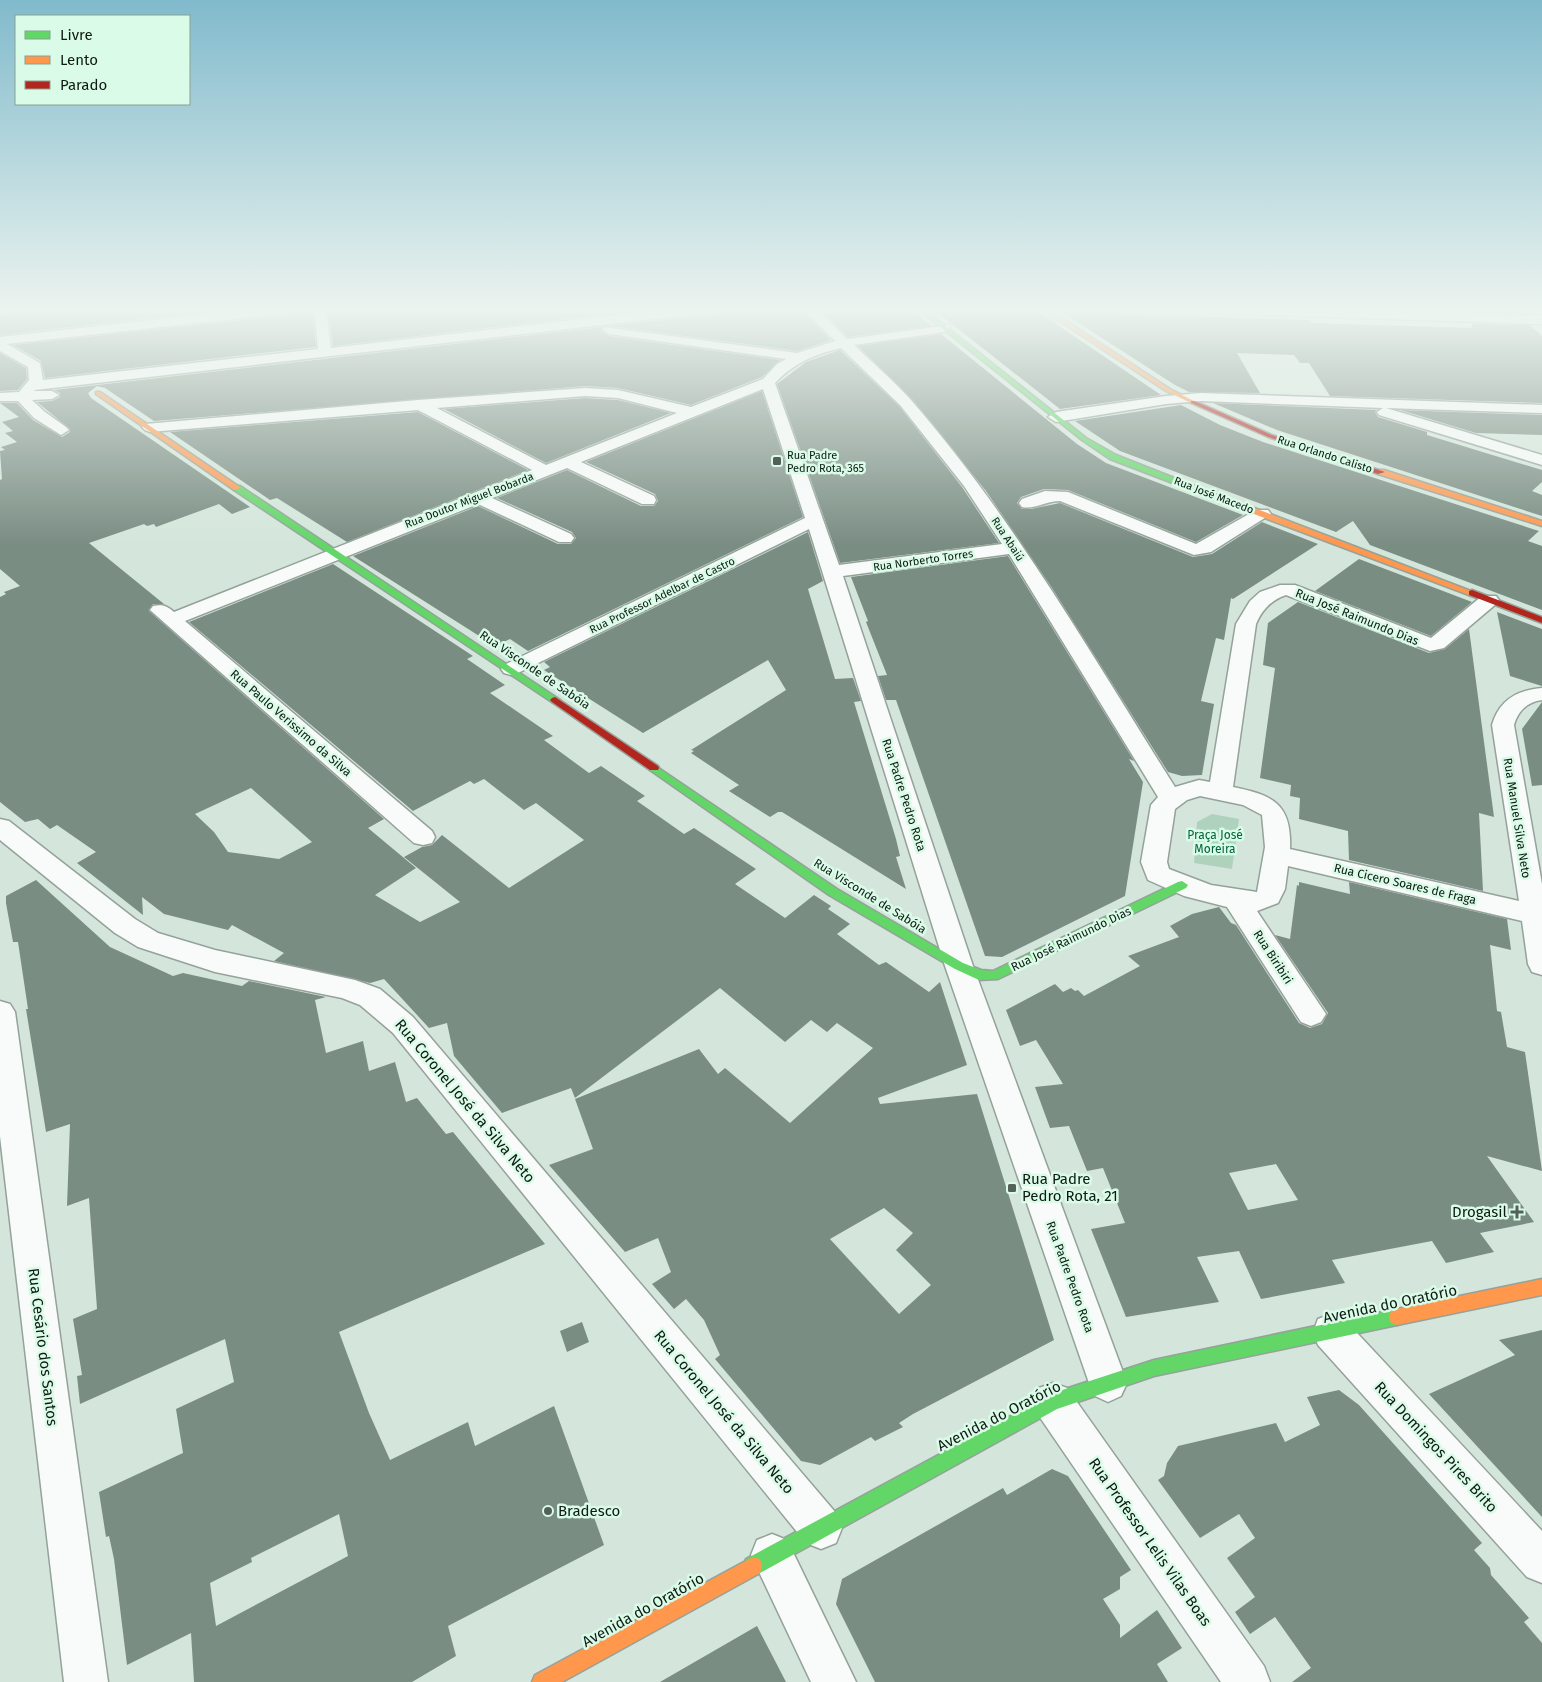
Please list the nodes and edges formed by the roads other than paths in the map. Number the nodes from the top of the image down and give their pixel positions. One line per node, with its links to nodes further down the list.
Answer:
1 (30, 387): 9 (street)
2 (49, 387): 9 (street)
3 (101, 387): 10 (street)
4 (754, 387): 16 (street, Rua Doutor Miguel Bobarda)
5 (770, 387): 27 (street, Rua Padre Pedro Rota)
6 (888, 387): 30 (street, Rua Abaiú)
7 (1019, 387): 17 (street, Rua José Macedo)
8 (1165, 387): 12 (street, Rua Orlando Calisto)
9 (28, 391): 10 (street); 11 (street); 19 (street)
10 (98, 393): 18 (street, Rua Visconde de Sabóia)
11 (0, 397)
12 (1182, 398): 13 (street); 17 (street); 28 (street, Rua Orlando Calisto)
13 (1352, 402): 15 (street); 20 (street)
14 (418, 404): 16 (street); 18 (street); 22 (street)
15 (1542, 409)
16 (691, 412): 21 (street, Rua Doutor Miguel Bobarda)
17 (1056, 417): 26 (street, Rua José Macedo)
18 (150, 427): 31 (street, Rua Visconde de Sabóia)
19 (61, 430)
20 (1542, 460)
21 (567, 462): 22 (street, Rua Doutor Miguel Bobarda); 24 (street)
22 (546, 470): 23 (street, Rua Doutor Miguel Bobarda)
23 (477, 497): 29 (street); 31 (street, Rua Doutor Miguel Bobarda)
24 (648, 500)
25 (1028, 503): 26 (street)
26 (1262, 514): 33 (street, Rua José Macedo)
27 (814, 520): 32 (street, Rua Padre Pedro Rota); 36 (street, Rua Professor Adelbar de Castro)
28 (1542, 524)
29 (565, 538)
30 (1014, 548): 32 (street, Rua Norberto Torres); 39 (street, Rua Abaiú)
31 (334, 554): 34 (street, Rua Doutor Miguel Bobarda); 36 (street, Rua Visconde de Sabóia)
32 (832, 572): 47 (street, Rua Padre Pedro Rota)
33 (1489, 600): 35 (street, Rua José Macedo); 38 (street, Rua José Raimundo Dias)
34 (165, 615): 41 (street, Rua Paulo Verissimo da Silva)
35 (1542, 620)
36 (511, 669): 47 (street, Rua Visconde de Sabóia)
37 (1542, 694): 45 (street, Rua Manuel Silva Neto)
38 (1220, 792): 39 (street); 42 (street)
39 (1170, 798): 43 (street)
40 (0, 827): 54 (street, Rua Coronel José da Silva Neto)
41 (423, 837)
42 (1276, 855): 44 (street); 45 (street, Rua Cicero Soares de Fraga)
43 (1182, 885): 44 (street); 47 (street, Rua José Raimundo Dias)
44 (1235, 900): 49 (street, Rua Biribiri)
45 (1533, 914): 46 (street, Rua Manuel Silva Neto)
46 (1542, 964)
47 (959, 966): 52 (street, Rua Padre Pedro Rota)
48 (0, 1012): 57 (street, Rua Cesário dos Santos)
49 (1311, 1014)
50 (1542, 1287): 51 (street, Avenida do Oratório)
51 (1331, 1332): 52 (street, Avenida do Oratório); 56 (street, Rua Domingos Pires Brito)
52 (1108, 1383): 53 (street, Avenida do Oratório)
53 (1053, 1402): 54 (street, Avenida do Oratório); 60 (street, Rua Professor Lelis Vilas Boas)
54 (822, 1528): 55 (street, Avenida do Oratório)
55 (772, 1555): 58 (street, Avenida do Oratório); 59 (street)
56 (1542, 1562)
57 (86, 1682)
58 (542, 1682)
59 (834, 1682)
60 (1248, 1682)

